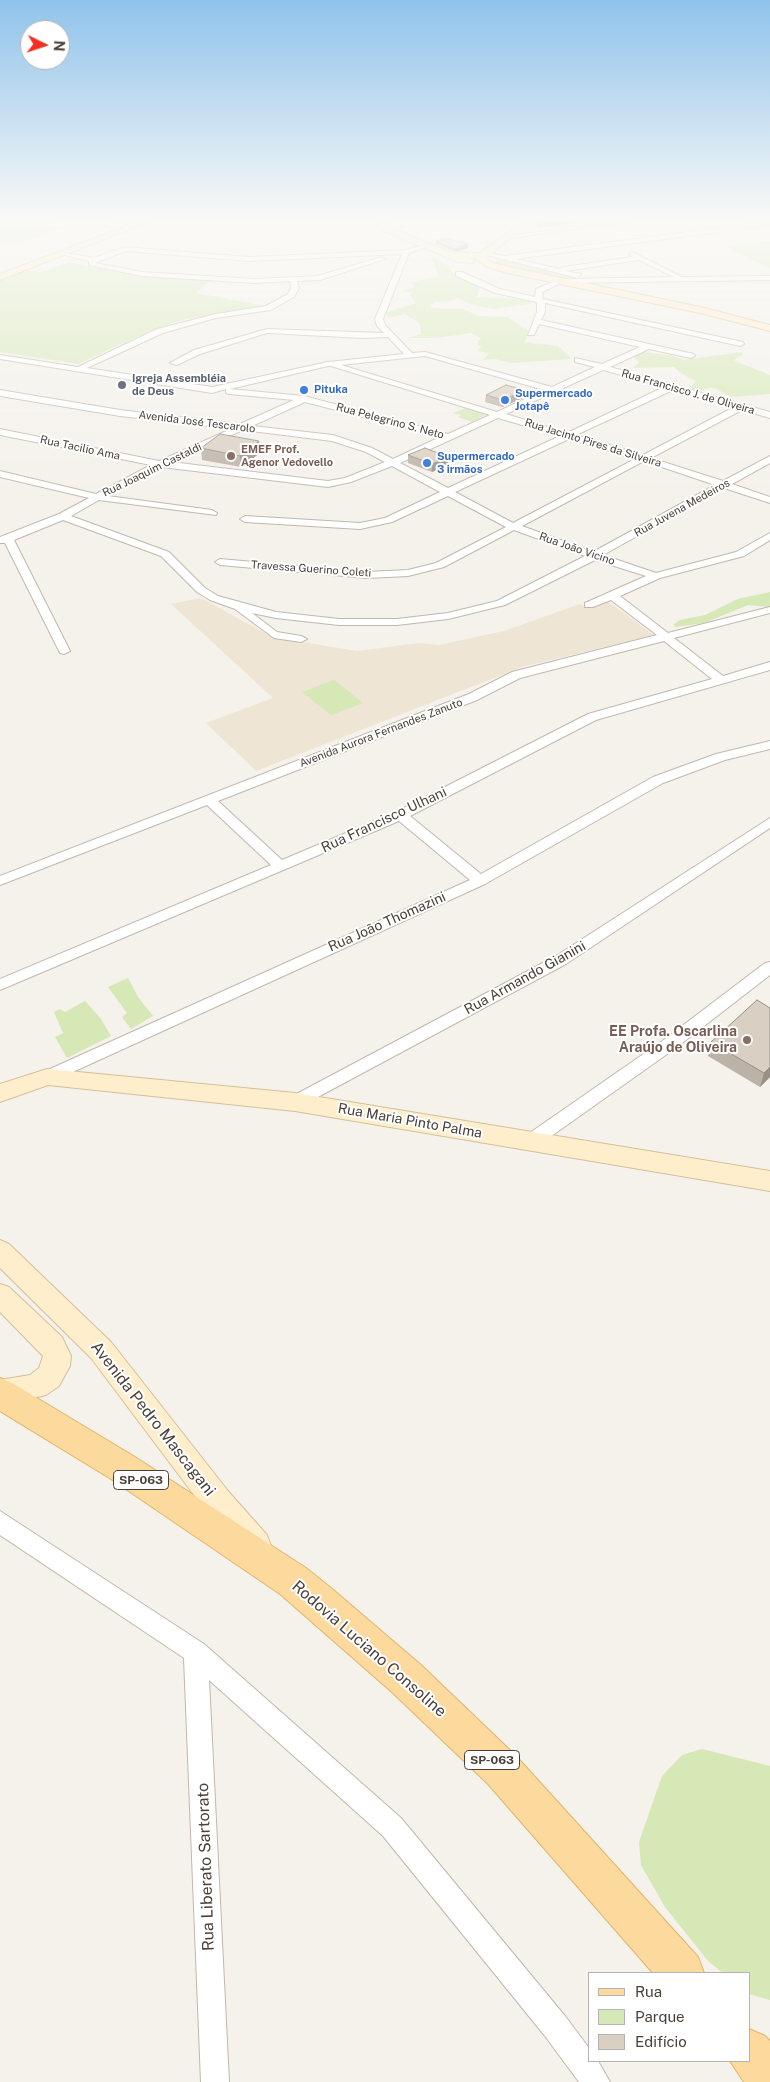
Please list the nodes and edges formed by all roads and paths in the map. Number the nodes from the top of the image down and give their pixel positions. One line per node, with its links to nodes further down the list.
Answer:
1 (215, 316): 19 (street)
2 (380, 316): 9 (street)
3 (539, 316): 6 (street)
4 (611, 316): 10 (street)
5 (725, 316): 7 (main road)
6 (537, 321): 8 (street); 11 (street)
7 (770, 328)
8 (531, 333)
9 (390, 335): 12 (street); 16 (street)
10 (740, 344)
11 (649, 346): 13 (street); 18 (street, Rua Tacilio Ama)
12 (410, 355): 17 (street); 22 (street)
13 (691, 356)
14 (0, 357): 19 (street, Rua Pelegrino S. Neto)
15 (578, 360): 18 (street, Rua Francisco J. de Oliveira)
16 (174, 363)
17 (328, 364): 21 (street); 26 (street, Rua Jacinto Pires da Silveira)
18 (603, 367): 20 (street, Rua Francisco J. de Oliveira); 22 (street, Rua Tacilio Ama)
19 (79, 369): 21 (street, Rua Pelegrino S. Neto)
20 (672, 387): 25 (street, Rua Francisco J. de Oliveira); 30 (street)
21 (212, 390): 24 (street, Rua Pelegrino S. Neto)
22 (553, 390): 26 (street, Rua Tacilio Ama)
23 (0, 393): 28 (street, Avenida José Tescarolo)
24 (304, 399): 28 (street, Rua Joaquim Castaldi); 31 (street, Rua Pelegrino S. Neto)
25 (741, 407): 27 (street, Rua Francisco J. de Oliveira); 32 (street, Travessa Guerino Coleti)
26 (499, 414): 30 (street, Rua Jacinto Pires da Silveira); 31 (street, Rua Tacilio Ama)
27 (770, 415)
28 (244, 427): 34 (street, Avenida José Tescarolo); 35 (street, Rua Joaquim Castaldi)
29 (0, 432): 35 (street, Rua Tacilio Ama)
30 (568, 436): 32 (street, Rua Jacinto Pires da Silveira); 38 (street)
31 (450, 437): 34 (street, Rua Tacilio Ama)
32 (643, 458): 37 (street, Rua Jacinto Pires da Silveira); 44 (street, Travessa Guerino Coleti)
33 (770, 459): 37 (street, Rua Juvena Medeiros)
34 (391, 463): 35 (street, Rua Tacilio Ama); 38 (street, Rua João Vicino)
35 (160, 464): 39 (street, Rua Joaquim Castaldi)
36 (0, 474): 39 (street)
37 (725, 485): 40 (street, Rua Jacinto Pires da Silveira); 47 (street, Rua Juvena Medeiros)
38 (449, 494): 43 (street); 44 (street, Rua João Vicino)
39 (96, 497): 41 (street); 42 (street, Rua Joaquim Castaldi)
40 (770, 500)
41 (212, 513)
42 (63, 516): 46 (street, Rua Joaquim Castaldi); 52 (street, Rua Juvena Medeiros)
43 (245, 519)
44 (512, 526): 47 (street, Rua João Vicino); 48 (street, Travessa Guerino Coleti)
45 (770, 536): 49 (street)
46 (4, 539): 56 (street)
47 (594, 556): 49 (street, Rua João Vicino); 52 (street, Rua Juvena Medeiros)
48 (220, 562)
49 (656, 576): 50 (street)
50 (612, 595): 51 (street); 54 (street)
51 (589, 604)
52 (237, 606): 55 (street)
53 (770, 610): 54 (street, Avenida Aurora Fernandes Zanuto)
54 (666, 637): 58 (street); 60 (street, Avenida Aurora Fernandes Zanuto)
55 (302, 639)
56 (64, 651)
57 (770, 666): 58 (street, Rua Francisco Ulhani)
58 (720, 679): 61 (street, Rua Francisco Ulhani)
59 (770, 745): 65 (street, Rua João Thomazini)
60 (209, 800): 63 (street); 64 (street, Avenida Aurora Fernandes Zanuto)
61 (401, 815): 63 (street, Rua Francisco Ulhani); 65 (street)
62 (770, 822): 70 (street, Rua Armando Gianini)
63 (281, 867): 67 (street, Rua Francisco Ulhani)
64 (0, 881)
65 (480, 881): 68 (street, Rua João Thomazini)
66 (770, 967): 71 (street)
67 (0, 985)
68 (47, 1076): 69 (main road, Rua João Thomazini); 70 (main road, Rua Maria Pinto Palma)
69 (0, 1092)
70 (296, 1102): 71 (main road, Rua Maria Pinto Palma)
71 (530, 1142): 72 (main road, Rua Maria Pinto Palma)
72 (770, 1181)
73 (0, 1251): 77 (main road, Avenida Pedro Mascagani)
74 (0, 1295): 75 (main road)
75 (0, 1393): 77 (main road, Rodovia Luciano Consoline / SP-063)
76 (0, 1522): 78 (street)
77 (278, 1571): 79 (main road, Rodovia Luciano Consoline / SP-063)
78 (196, 1652): 82 (street, Rua Liberato Sartorato); 83 (street)
79 (681, 1972)
80 (750, 2053): 81 (main road)
81 (770, 2077)
82 (215, 2082)
83 (596, 2082)

